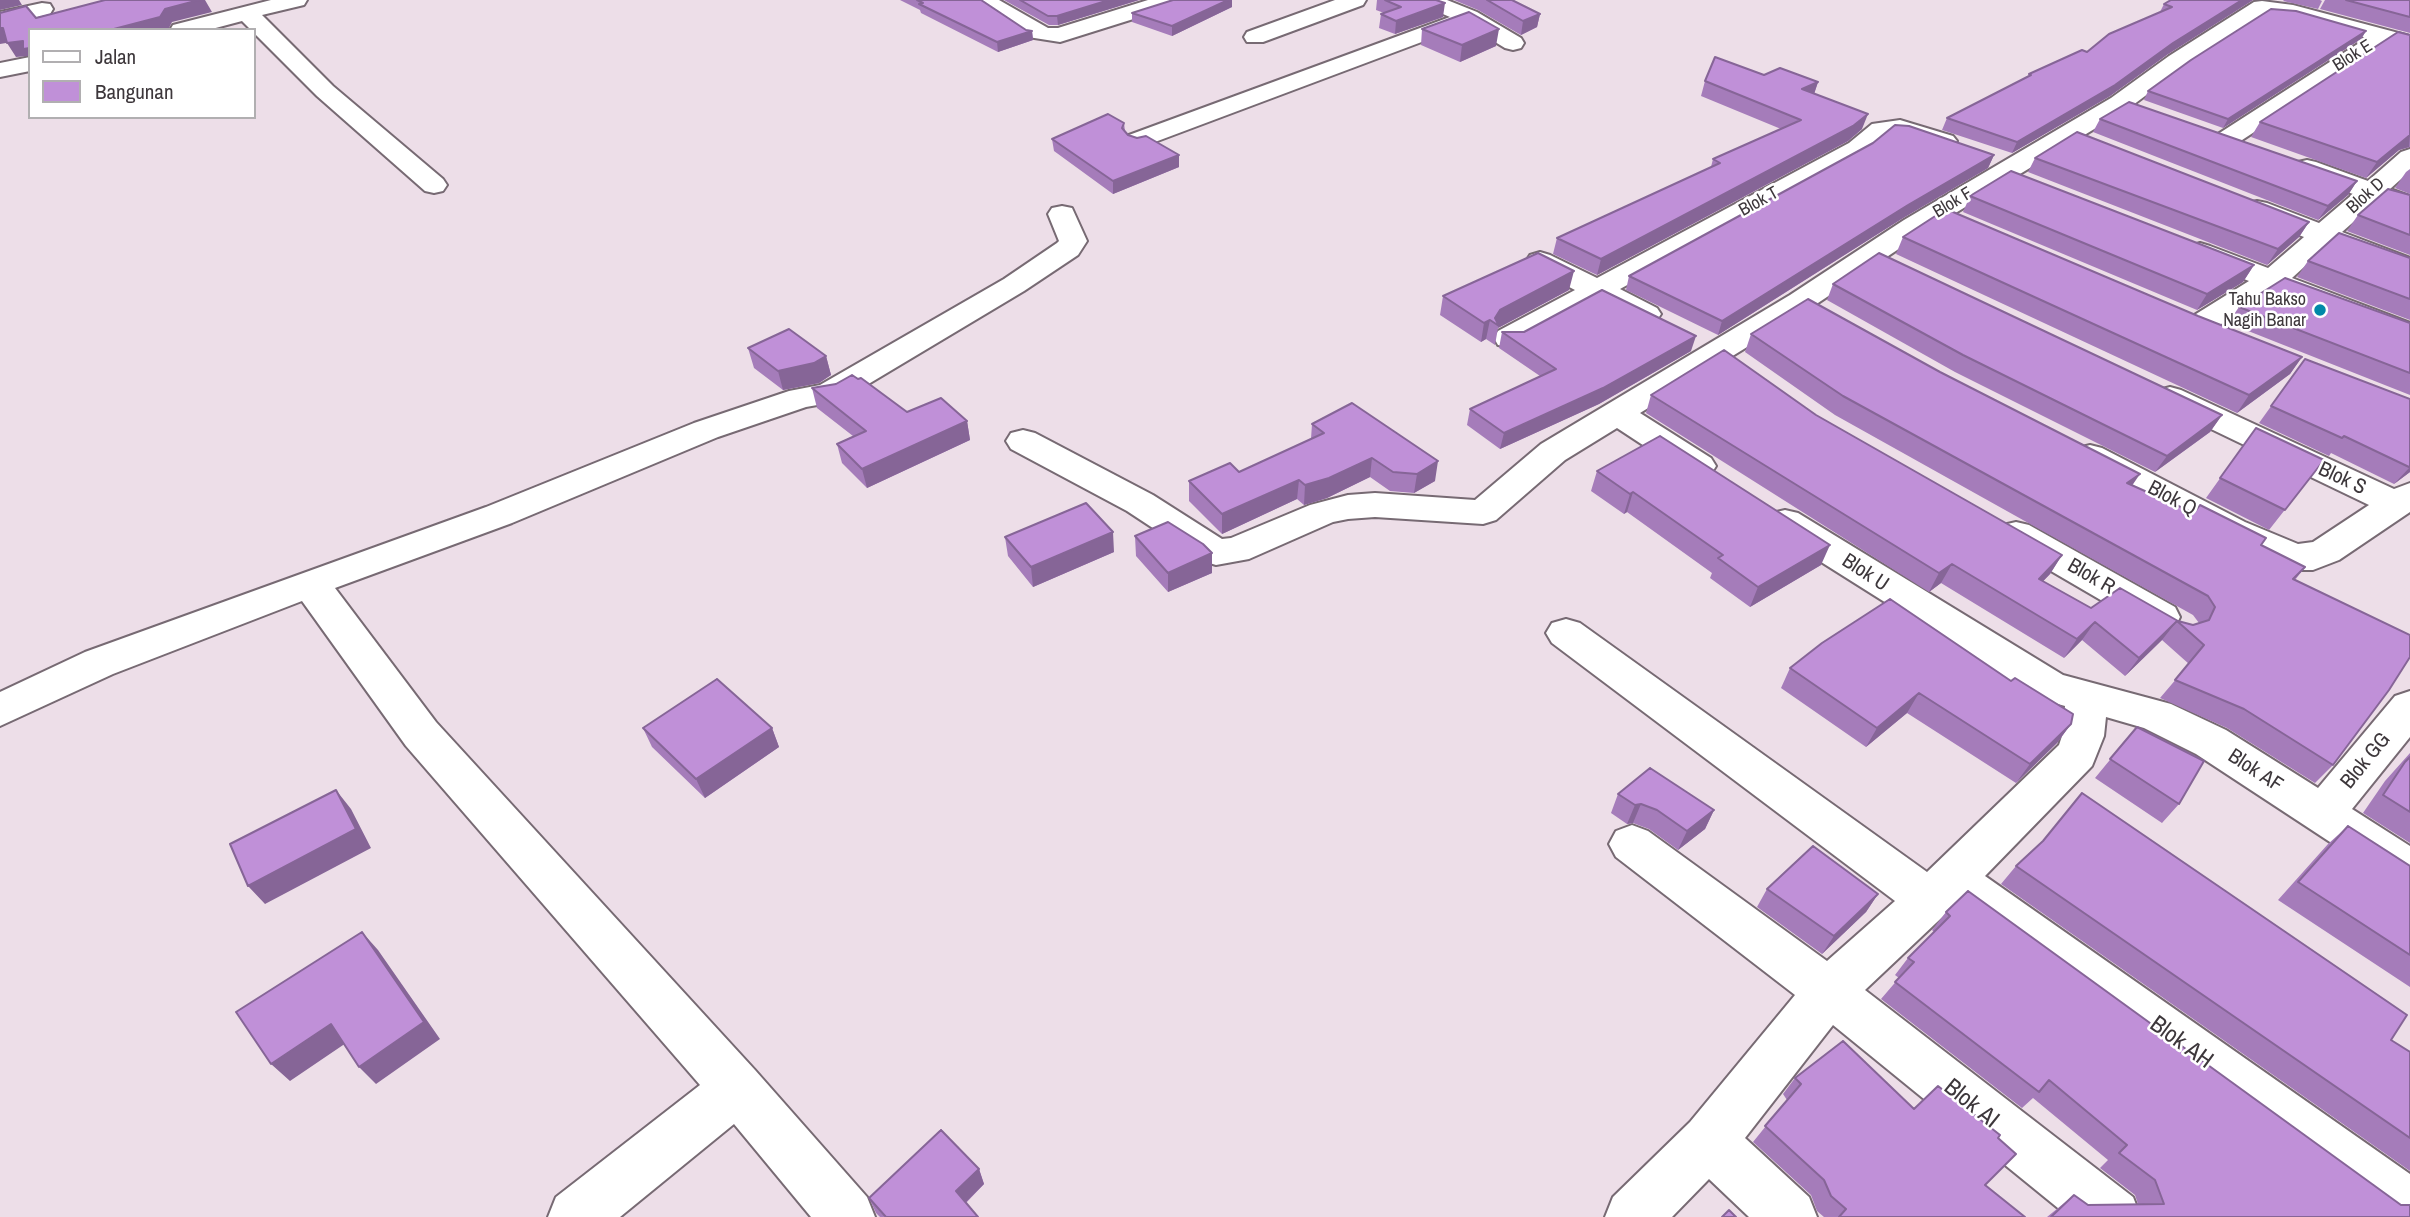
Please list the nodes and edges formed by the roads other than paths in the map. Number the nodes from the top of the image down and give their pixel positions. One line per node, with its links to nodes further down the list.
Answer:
1 (296, 0): 7 (street)
2 (1170, 0): 5 (street)
3 (1356, 0): 12 (street)
4 (1429, 0): 8 (street)
5 (997, 2)
6 (42, 9): 9 (street)
7 (248, 14): 10 (street); 24 (street)
8 (1469, 17): 13 (street); 18 (street)
9 (0, 19)
10 (189, 28)
11 (2385, 36): 14 (street, Blok F); 17 (street, Blok F); 20 (street, Blok E)
12 (1255, 37)
13 (1513, 43)
14 (2410, 43)
15 (28, 64): 16 (street)
16 (0, 70)
17 (2066, 134): 19 (street); 23 (street, Blok F)
18 (1138, 140)
19 (2092, 144)
20 (2253, 149)
21 (2410, 157): 25 (street, Blok D)
22 (2280, 158): 25 (street)
23 (2014, 175): 28 (street, Blok F); 38 (street, Blok T)
24 (434, 185)
25 (2372, 191): 27 (street); 31 (street, Blok D)
26 (2233, 200): 31 (street)
27 (2410, 205)
28 (1937, 213): 30 (street); 33 (street, Blok F)
29 (1062, 214): 54 (street)
30 (1974, 229)
31 (2323, 235): 35 (street); 37 (street, Blok D)
32 (2182, 245): 37 (street)
33 (1871, 255): 36 (street); 39 (street, Blok F)
34 (1540, 261): 38 (street)
35 (2410, 268)
36 (1908, 272)
37 (2272, 280): 41 (street); 44 (street, Blok D)
38 (1600, 290): 42 (street, Blok T); 43 (street)
39 (1801, 301): 40 (street); 43 (street, Blok F)
40 (1835, 320)
41 (2410, 334)
42 (1509, 338)
43 (1694, 338): 45 (street); 47 (street, Blok F)
44 (2237, 340)
45 (1749, 373)
46 (2144, 385): 51 (street, Blok S)
47 (1616, 412): 48 (street, Blok F); 50 (street)
48 (1023, 441)
49 (2067, 444): 51 (street, Blok Q)
50 (1721, 481)
51 (2403, 500)
52 (1756, 503): 57 (street, Blok U)
53 (1986, 517): 55 (street, Blok R)
54 (310, 583): 59 (street); 65 (street)
55 (2178, 627)
56 (1566, 633): 63 (street, Blok AH)
57 (2087, 698): 60 (street, Blok AF); 63 (street)
58 (2410, 707): 60 (street, Blok GG)
59 (0, 710)
60 (2322, 814): 62 (street, Blok AF)
61 (1632, 844): 64 (street, Blok AI)
62 (2410, 870)
63 (1941, 890): 64 (street); 67 (street, Blok AH)
64 (1829, 991): 66 (street); 72 (street, Blok AI)
65 (737, 1088): 68 (street); 69 (street)
66 (1709, 1141): 70 (street); 71 (street)
67 (2410, 1208)
68 (576, 1217)
69 (847, 1217)
70 (1633, 1217)
71 (1789, 1217)
72 (2113, 1217)

